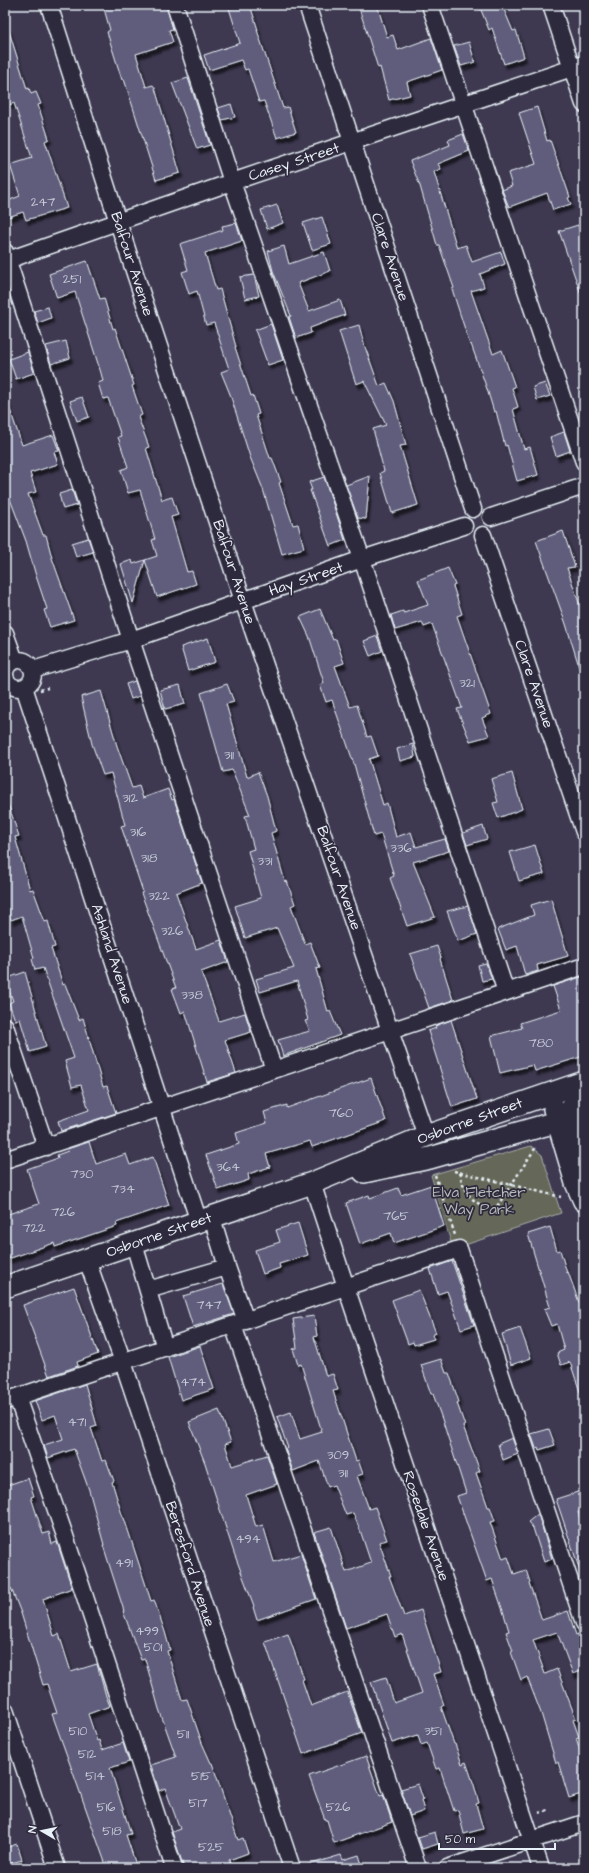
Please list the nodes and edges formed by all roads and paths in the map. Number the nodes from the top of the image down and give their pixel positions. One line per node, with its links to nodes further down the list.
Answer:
1 (49, 5): 11 (street, Balfour Avenue)
2 (175, 5): 10 (street)
3 (307, 5): 9 (street, Clare Avenue)
4 (430, 5): 7 (street)
5 (551, 5): 6 (street)
6 (578, 66): 7 (street, Casey Street); 8 (street)
7 (464, 104): 9 (street, Casey Street); 13 (street)
8 (584, 104)
9 (353, 142): 10 (street, Casey Street); 15 (street, Clare Avenue)
10 (232, 182): 11 (street, Casey Street); 19 (street)
11 (118, 222): 12 (street, Casey Street); 20 (street, Balfour Avenue)
12 (6, 258): 22 (street)
13 (584, 462)
14 (584, 486): 16 (street)
15 (473, 508): 16 (street); 17 (street)
16 (491, 517): 18 (street)
17 (464, 526): 18 (street); 19 (street, Hay Street)
18 (483, 535): 29 (street, Clare Avenue)
19 (362, 559): 20 (street, Hay Street); 31 (street)
20 (243, 601): 22 (street, Hay Street); 33 (street, Balfour Avenue)
21 (5, 633): 23 (street)
22 (131, 640): 24 (street, Hay Street); 34 (street)
23 (15, 661): 24 (street); 25 (street)
24 (34, 670): 26 (street)
25 (6, 679): 26 (street)
26 (24, 687): 36 (street, Ashland Avenue)
27 (48, 688): 28 (path)
28 (39, 690)
29 (584, 832)
30 (584, 966): 31 (street)
31 (506, 992): 33 (street)
32 (5, 1026): 40 (street)
33 (392, 1032): 34 (street); 38 (street, Balfour Avenue)
34 (274, 1070): 36 (street)
35 (567, 1088): 37 (main road); 38 (main road, Osborne Street)
36 (163, 1107): 40 (street); 52 (street, Ashland Avenue)
37 (573, 1117): 41 (main road); 42 (main road, Osborne Street); 49 (main road)
38 (426, 1136): 46 (main road, Osborne Street)
39 (536, 1146): 47 (path)
40 (46, 1147): 43 (street)
41 (584, 1151)
42 (430, 1158): 46 (main road, Osborne Street); 54 (path)
43 (5, 1160)
44 (449, 1170): 45 (path)
45 (460, 1172): 47 (path); 50 (path)
46 (312, 1183): 52 (main road, Osborne Street); 58 (street, Rosedale Avenue)
47 (509, 1185): 48 (path); 50 (path)
48 (561, 1198)
49 (584, 1201)
50 (494, 1210): 51 (path)
51 (508, 1211)
52 (206, 1220): 53 (main road, Osborne Street); 56 (street, Ashland Avenue)
53 (134, 1244): 55 (main road, Osborne Street); 59 (street)
54 (460, 1249): 58 (street); 64 (street)
55 (87, 1260): 57 (main road, Osborne Street); 62 (street, Beresford Avenue)
56 (227, 1267): 59 (street); 60 (street, Ashland Avenue)
57 (5, 1287)
58 (346, 1287): 60 (street); 67 (street, Rosedale Avenue)
59 (148, 1290): 61 (street)
60 (240, 1323): 61 (street); 71 (street, Ashland Avenue)
61 (166, 1348): 62 (street)
62 (123, 1362): 63 (street); 70 (street, Beresford Avenue)
63 (11, 1399): 69 (street)
64 (584, 1623)
65 (5, 1710): 68 (street)
66 (584, 1823): 67 (street)
67 (532, 1841): 72 (street); 73 (street, Rosedale Avenue)
68 (57, 1868)
69 (174, 1868)
70 (292, 1868)
71 (418, 1868)
72 (447, 1868)
73 (541, 1868)

